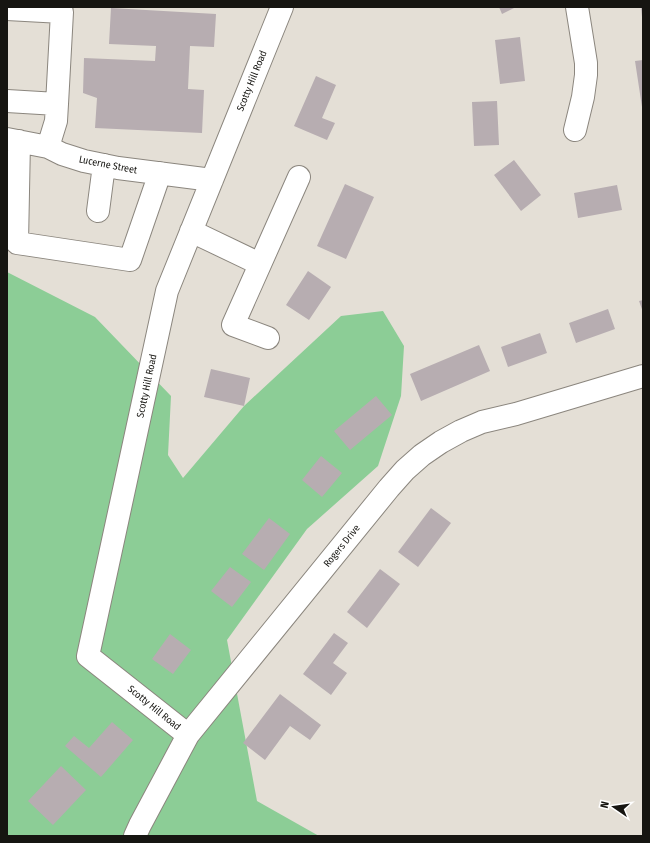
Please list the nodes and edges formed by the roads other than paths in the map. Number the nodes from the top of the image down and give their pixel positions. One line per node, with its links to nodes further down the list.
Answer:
1 (282, 7): 12 (street, Scotty Hill Road)
2 (577, 7): 6 (street)
3 (7, 9): 5 (street)
4 (7, 101): 5 (street)
5 (57, 104): 8 (street)
6 (575, 130)
7 (13, 140): 8 (street, Lucerne Street); 10 (street)
8 (48, 147): 9 (street, Lucerne Street)
9 (104, 166): 10 (street, Lucerne Street); 13 (street)
10 (160, 173): 12 (street, Lucerne Street)
11 (299, 177): 15 (street)
12 (212, 180): 14 (street, Scotty Hill Road)
13 (98, 210)
14 (191, 231): 15 (street); 18 (street, Scotty Hill Road)
15 (260, 264): 16 (street)
16 (268, 338)
17 (643, 376): 18 (street, Rogers Drive)
18 (188, 735): 19 (street, Rogers Drive)
19 (135, 836)

